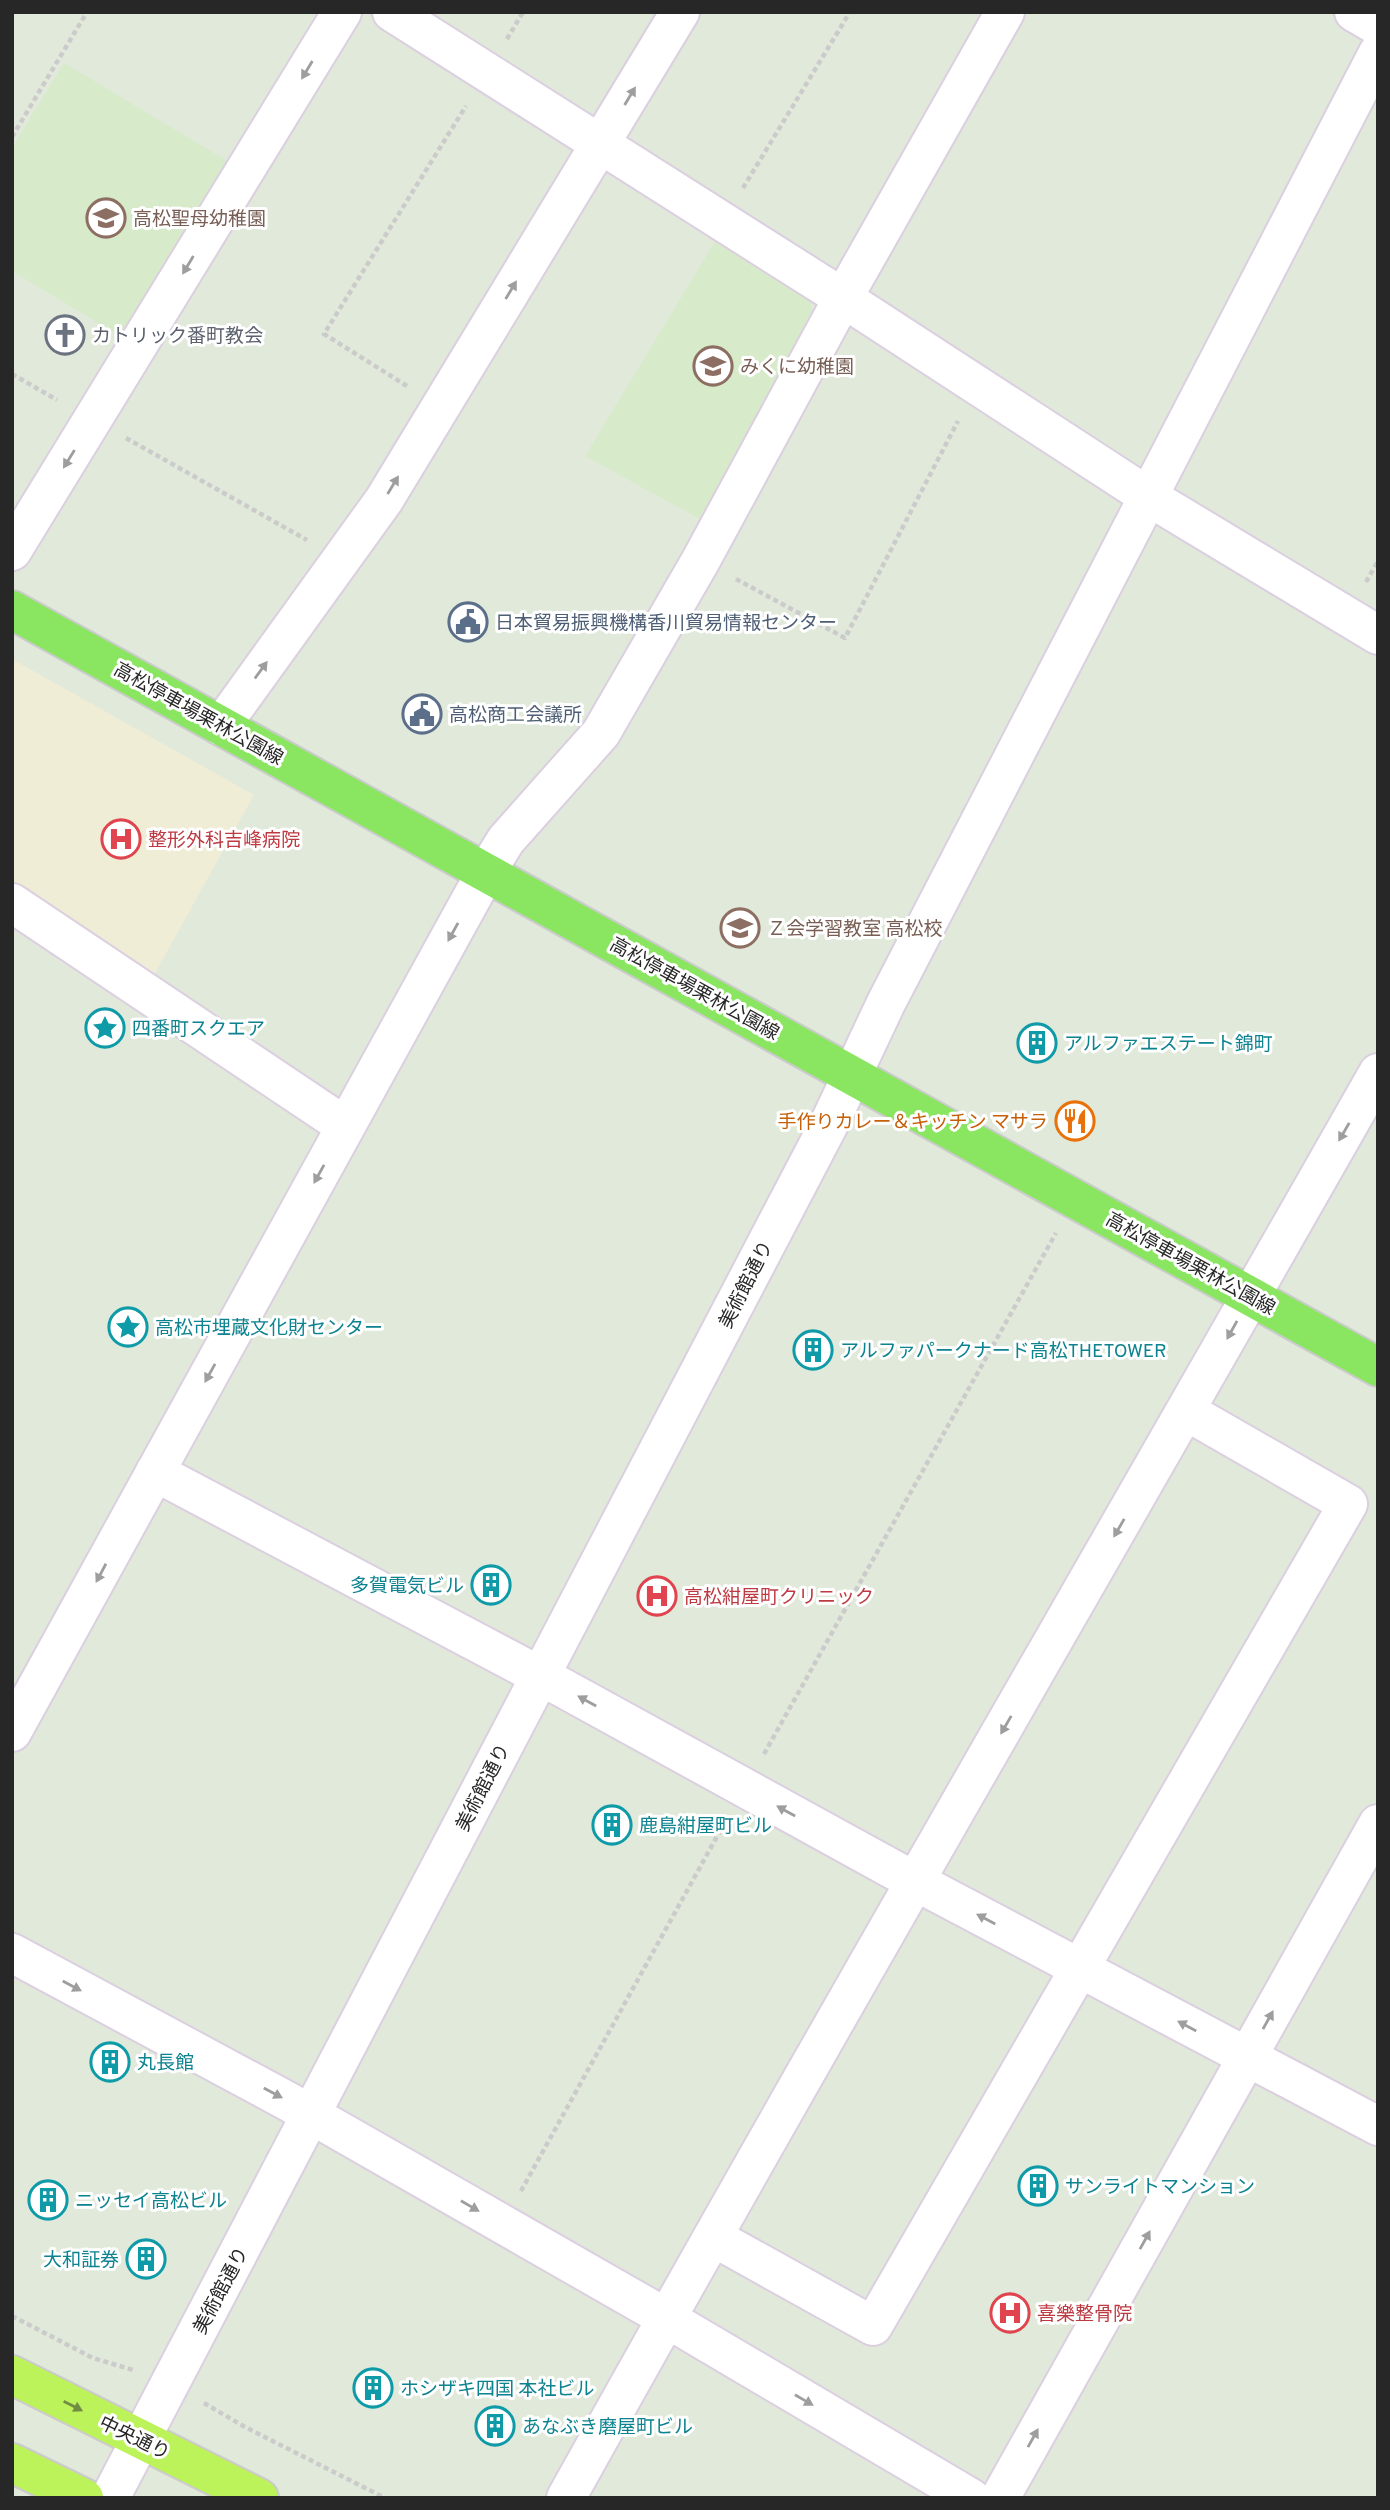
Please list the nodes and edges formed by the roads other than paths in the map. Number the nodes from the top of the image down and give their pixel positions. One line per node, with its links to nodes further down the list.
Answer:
1 (342, 12): 11 (street, one-way to 11)
2 (392, 12): 8 (street)
3 (680, 12): 8 (street, one-way to 3)
4 (1005, 12): 9 (street)
5 (1353, 12): 6 (street)
6 (1378, 26)
7 (1378, 53): 10 (street, 美術館通り)
8 (600, 144): 9 (street); 14 (street, one-way to 8)
9 (844, 298): 10 (street); 15 (street)
10 (1149, 497): 13 (street); 18 (street, 美術館通り)
11 (12, 551)
12 (12, 610): 14 (main road, 高松停車場栗林公園線)
13 (1378, 635)
14 (221, 726): 15 (main road, 高松停車場栗林公園線)
15 (486, 872): 18 (main road, 高松停車場栗林公園線); 19 (street, one-way to 19)
16 (12, 903): 19 (street)
17 (1378, 1073): 20 (street, one-way to 20)
18 (850, 1074): 20 (main road, 高松停車場栗林公園線); 24 (street, 美術館通り)
19 (345, 1126): 23 (street, one-way to 23)
20 (1251, 1297): 21 (main road, 高松停車場栗林公園線); 22 (street, one-way to 22)
21 (1377, 1365)
22 (1186, 1410): 27 (street, one-way to 27); 29 (street)
23 (155, 1472): 24 (street); 25 (street, one-way to 25)
24 (540, 1676): 27 (street, one-way to 24); 31 (street, 美術館通り)
25 (12, 1732)
26 (1378, 1824): 30 (street, one-way to 26)
27 (915, 1881): 29 (street, one-way to 27); 33 (street)
28 (12, 1953): 31 (street, one-way to 31)
29 (1081, 1969): 30 (street, one-way to 29); 33 (street)
30 (1247, 2058): 32 (street); 43 (street, one-way to 30)
31 (311, 2115): 34 (street, one-way to 34); 36 (street, 美術館通り)
32 (1378, 2126)
33 (712, 2237): 34 (street)
34 (666, 2318): 41 (street); 42 (street, one-way to 42)
35 (12, 2375): 36 (highway, 中央通り, one-way to 36)
36 (141, 2440): 39 (street, 美術館通り); 40 (highway, 中央通り)
37 (12, 2463): 38 (highway)
38 (84, 2498)
39 (110, 2498)
40 (259, 2498)
41 (566, 2498)
42 (971, 2498)
43 (1000, 2498)

